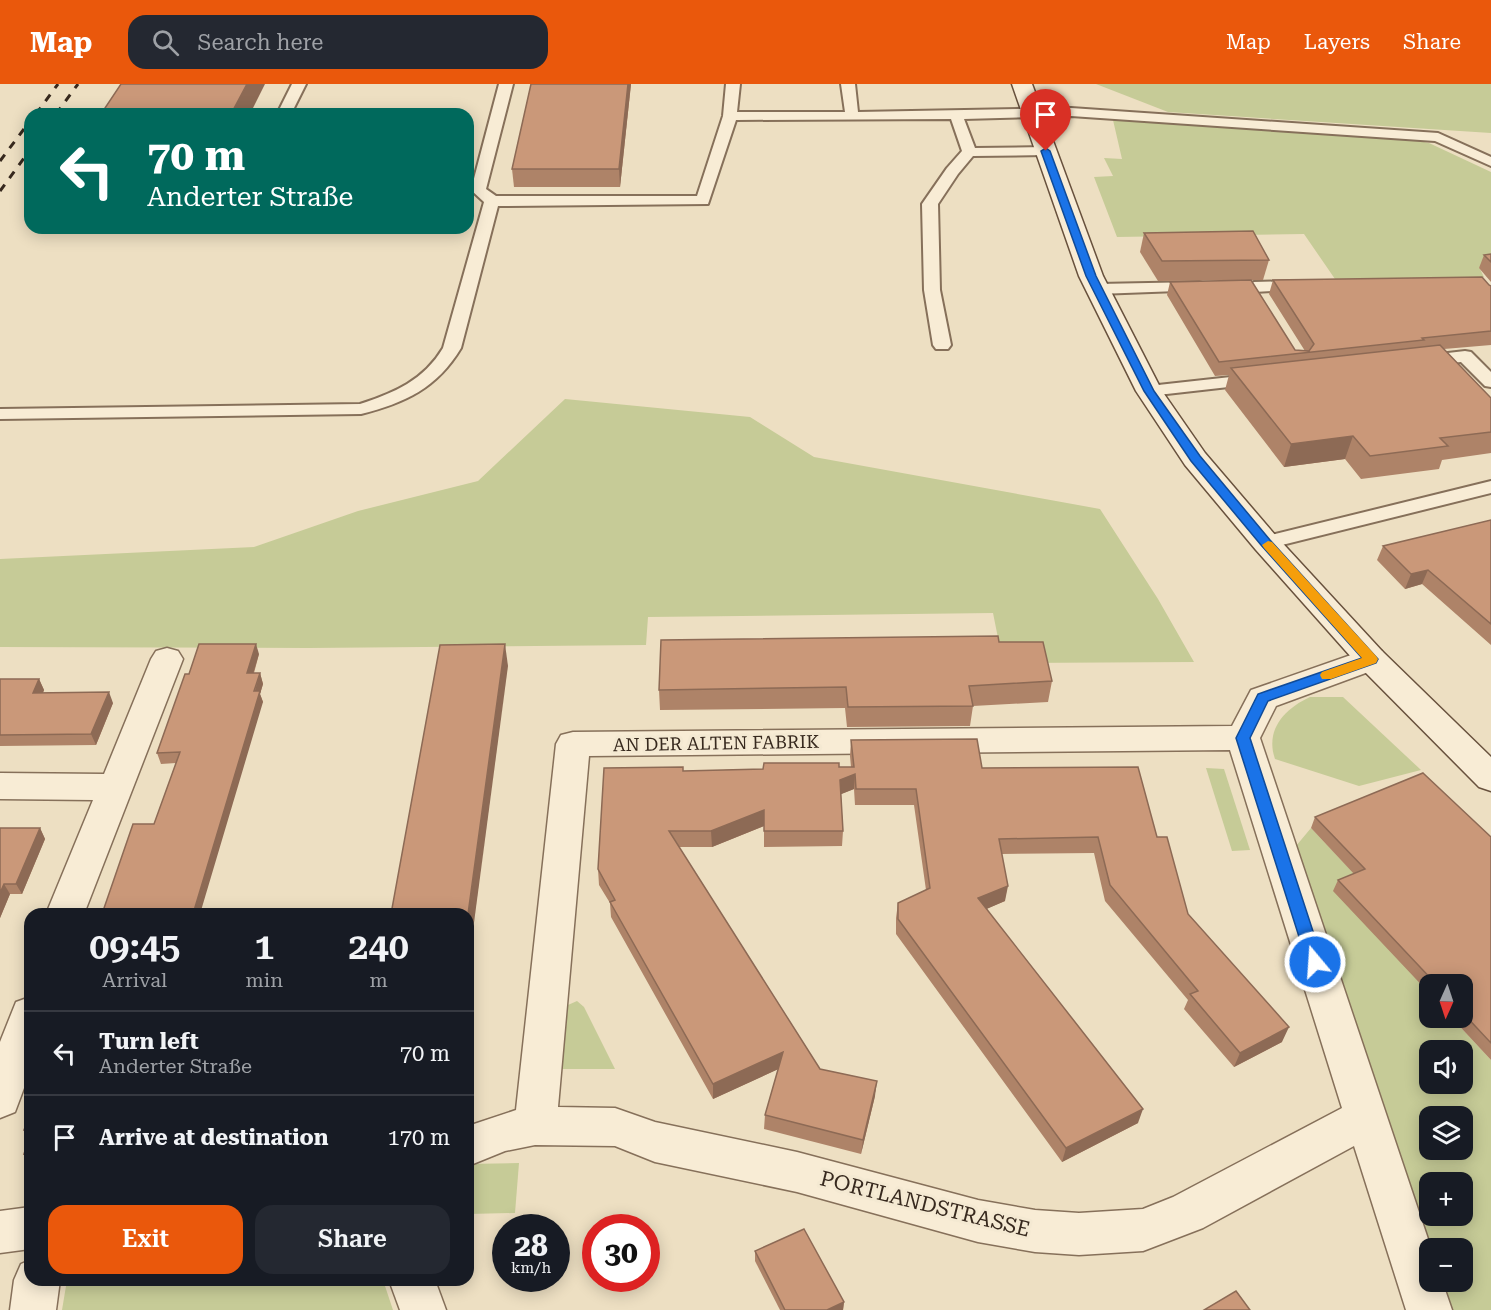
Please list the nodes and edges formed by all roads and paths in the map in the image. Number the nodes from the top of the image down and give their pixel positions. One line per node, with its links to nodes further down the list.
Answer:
1 (299, 84): 6 (lane)
2 (506, 84): 14 (lane)
3 (733, 84): 9 (lane)
4 (848, 84): 10 (lane)
5 (1022, 84): 7 (street)
6 (287, 108)
7 (1032, 113): 8 (lane); 11 (street); 13 (lane)
8 (956, 115): 10 (lane); 12 (lane)
9 (730, 116): 10 (lane); 14 (lane)
10 (852, 116)
11 (1046, 151): 12 (lane); 21 (street)
12 (969, 152): 23 (lane)
13 (1491, 162)
14 (479, 194): 15 (lane)
15 (474, 223)
16 (472, 234): 28 (lane)
17 (1254, 286): 18 (lane); 20 (lane); 22 (lane)
18 (1314, 286)
19 (1210, 287): 21 (lane)
20 (1232, 287)
21 (1098, 289): 27 (street)
22 (1265, 304)
23 (942, 345)
24 (1407, 362): 26 (lane)
25 (1278, 377): 27 (lane)
26 (1491, 382)
27 (1149, 391): 30 (street)
28 (0, 414)
29 (1491, 488): 30 (lane)
30 (1266, 543): 32 (street)
31 (166, 659): 36 (street)
32 (1371, 659): 33 (street); 34 (street)
33 (1243, 738): 40 (street); 41 (street, AN DER ALTEN FABRIK)
34 (1491, 777)
35 (0, 786): 36 (street)
36 (116, 786): 37 (street)
37 (67, 908)
38 (24, 1031): 39 (street)
39 (0, 1099)
40 (1365, 1118): 41 (street, PORTLANDSTRASSE); 49 (street)
41 (535, 1126): 42 (street, PORTLANDSTRASSE)
42 (474, 1144)
43 (24, 1229): 44 (street)
44 (0, 1232)
45 (36, 1286): 47 (street)
46 (414, 1286): 48 (street)
47 (33, 1310)
48 (423, 1310)
49 (1429, 1310)

